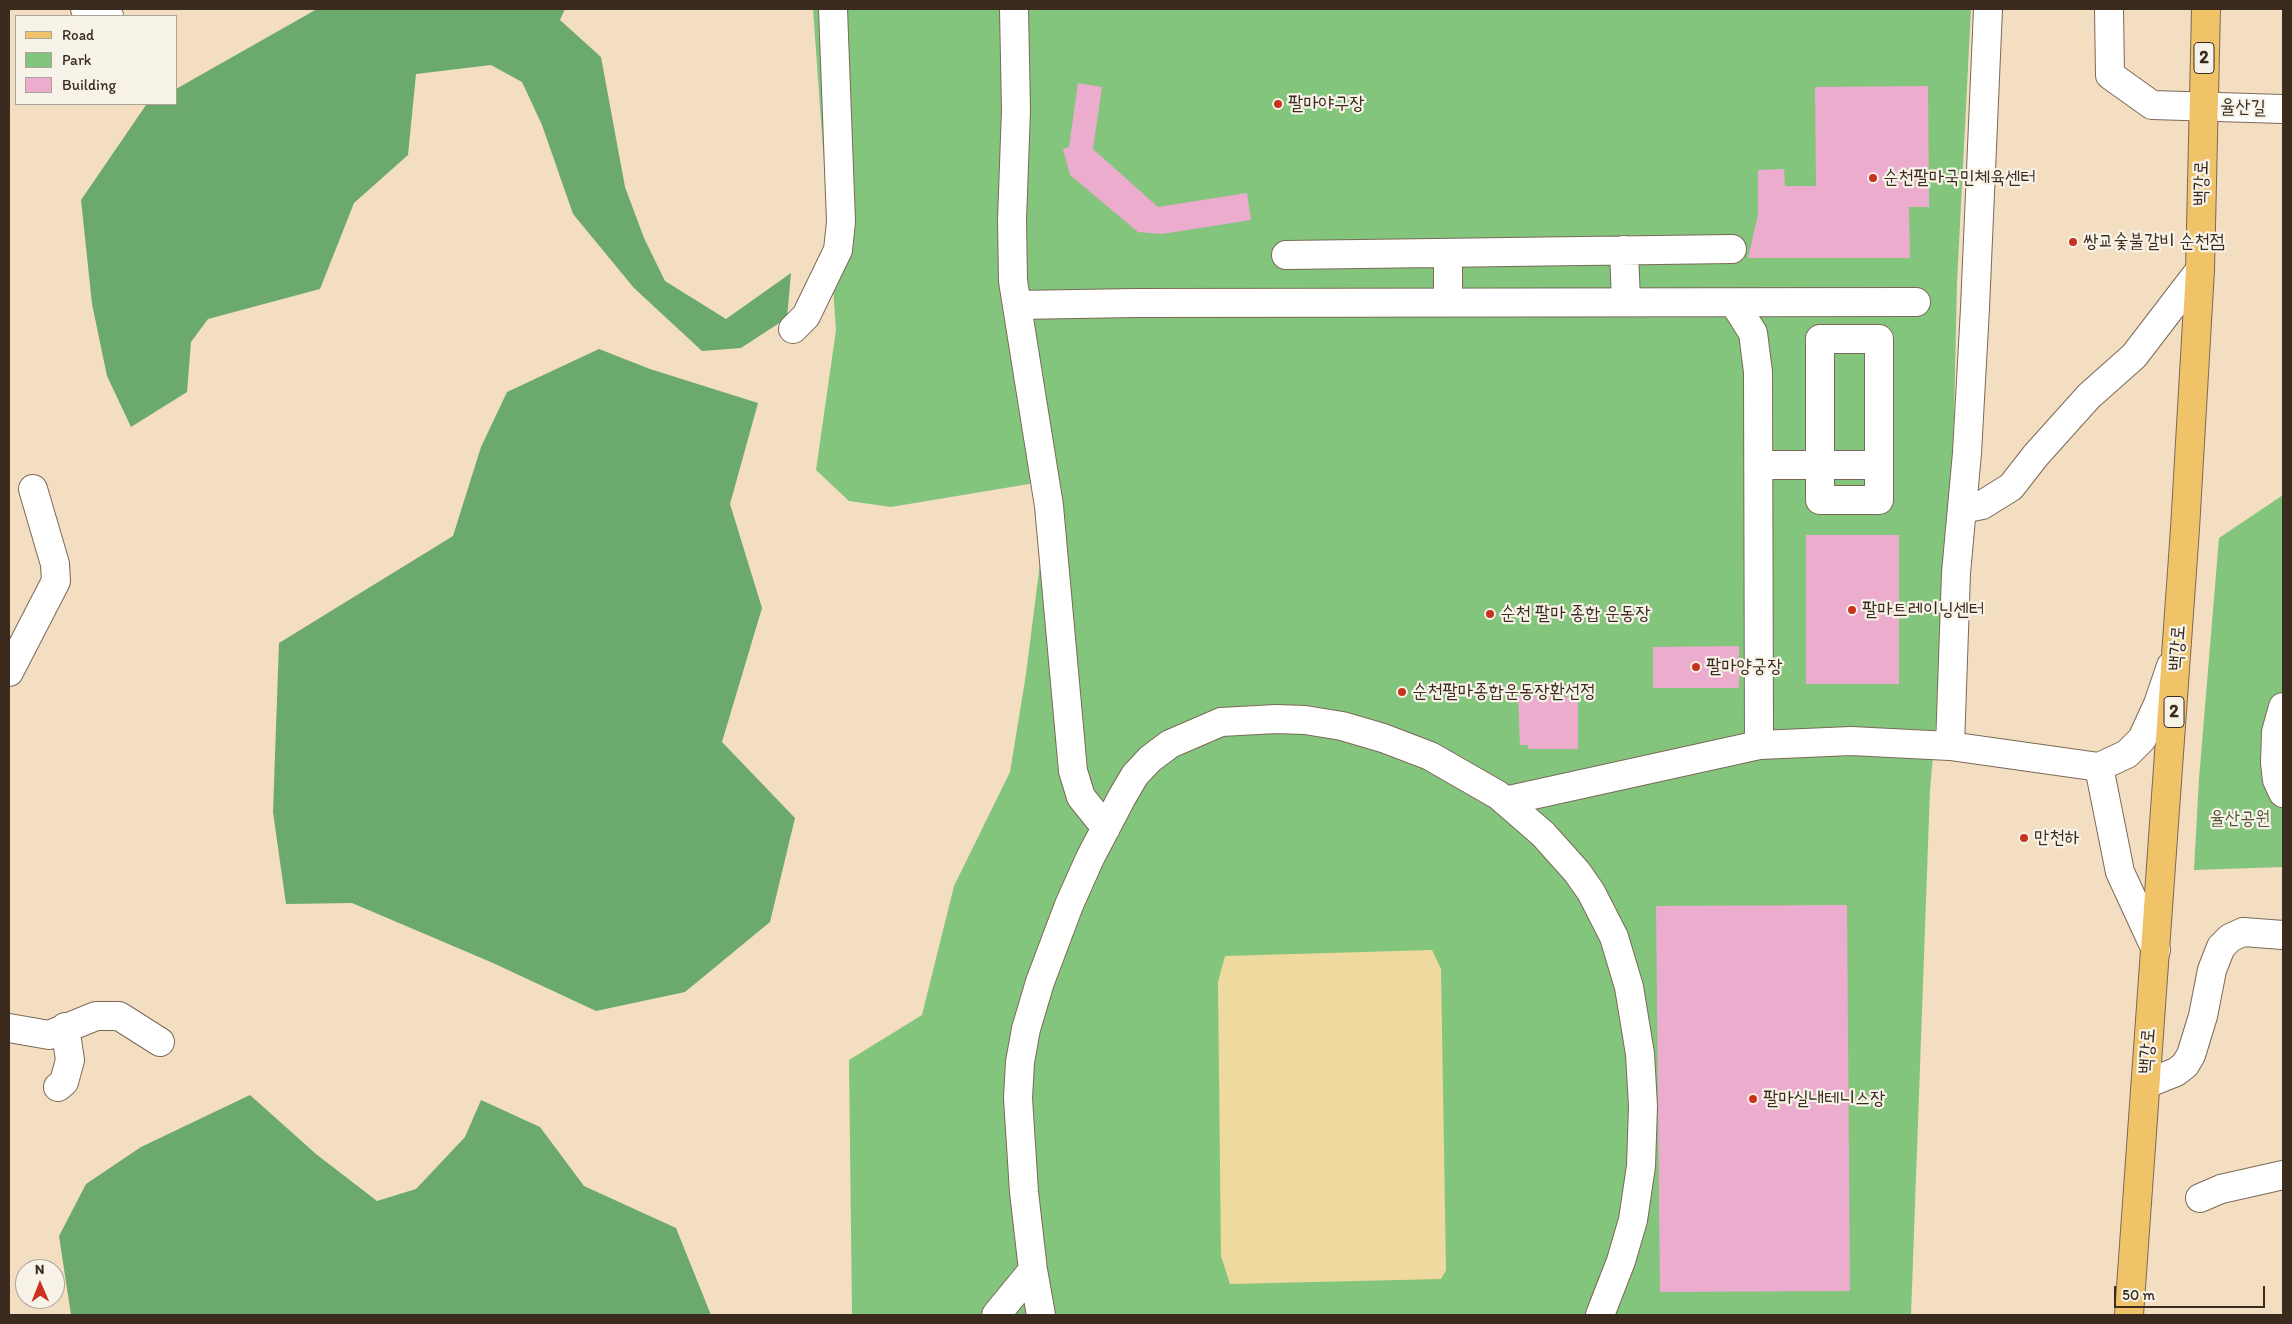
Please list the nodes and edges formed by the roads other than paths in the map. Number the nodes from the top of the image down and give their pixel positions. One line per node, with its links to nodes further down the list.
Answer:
1 (85, 9): 7 (street)
2 (834, 9): 20 (street)
3 (1014, 9): 19 (street)
4 (1988, 9): 24 (street)
5 (2109, 9): 8 (street, 율산길)
6 (2206, 9): 8 (main road, 백강로 / 2)
7 (106, 15)
8 (2203, 108): 9 (street, 율산길); 14 (main road, 백강로 / 2)
9 (2283, 109)
10 (1732, 249): 11 (street)
11 (1624, 250): 12 (street); 16 (street)
12 (1448, 253): 13 (street); 15 (street)
13 (1286, 255)
14 (2200, 270): 24 (street); 25 (main road, 백강로 / 2)
15 (1448, 302): 16 (street); 19 (street)
16 (1626, 302): 18 (street)
17 (1916, 302): 18 (street)
18 (1734, 303): 21 (street)
19 (1017, 305): 34 (street)
20 (793, 329)
21 (1759, 465): 22 (street); 29 (street)
22 (1820, 465): 22 (street)
23 (33, 489): 26 (street)
24 (1962, 509): 30 (street)
25 (2178, 646): 31 (street); 36 (main road, 백강로 / 2)
26 (9, 672)
27 (2283, 707): 28 (street)
28 (2280, 735): 32 (street)
29 (1759, 745): 30 (street); 33 (street)
30 (1950, 746): 31 (street)
31 (2098, 767): 36 (street)
32 (2283, 793)
33 (1505, 800): 34 (street); 47 (street)
34 (1106, 828): 44 (street)
35 (2283, 935): 40 (street)
36 (2156, 950): 40 (main road, 백강로 / 2)
37 (65, 1027): 38 (street); 39 (street); 41 (street)
38 (9, 1028)
39 (160, 1042)
40 (2146, 1084): 48 (main road, 백강로 / 2)
41 (58, 1087)
42 (2283, 1175): 43 (street)
43 (2200, 1198)
44 (1033, 1270): 45 (street); 46 (street)
45 (996, 1315)
46 (1041, 1315)
47 (1600, 1315)
48 (2129, 1315)

